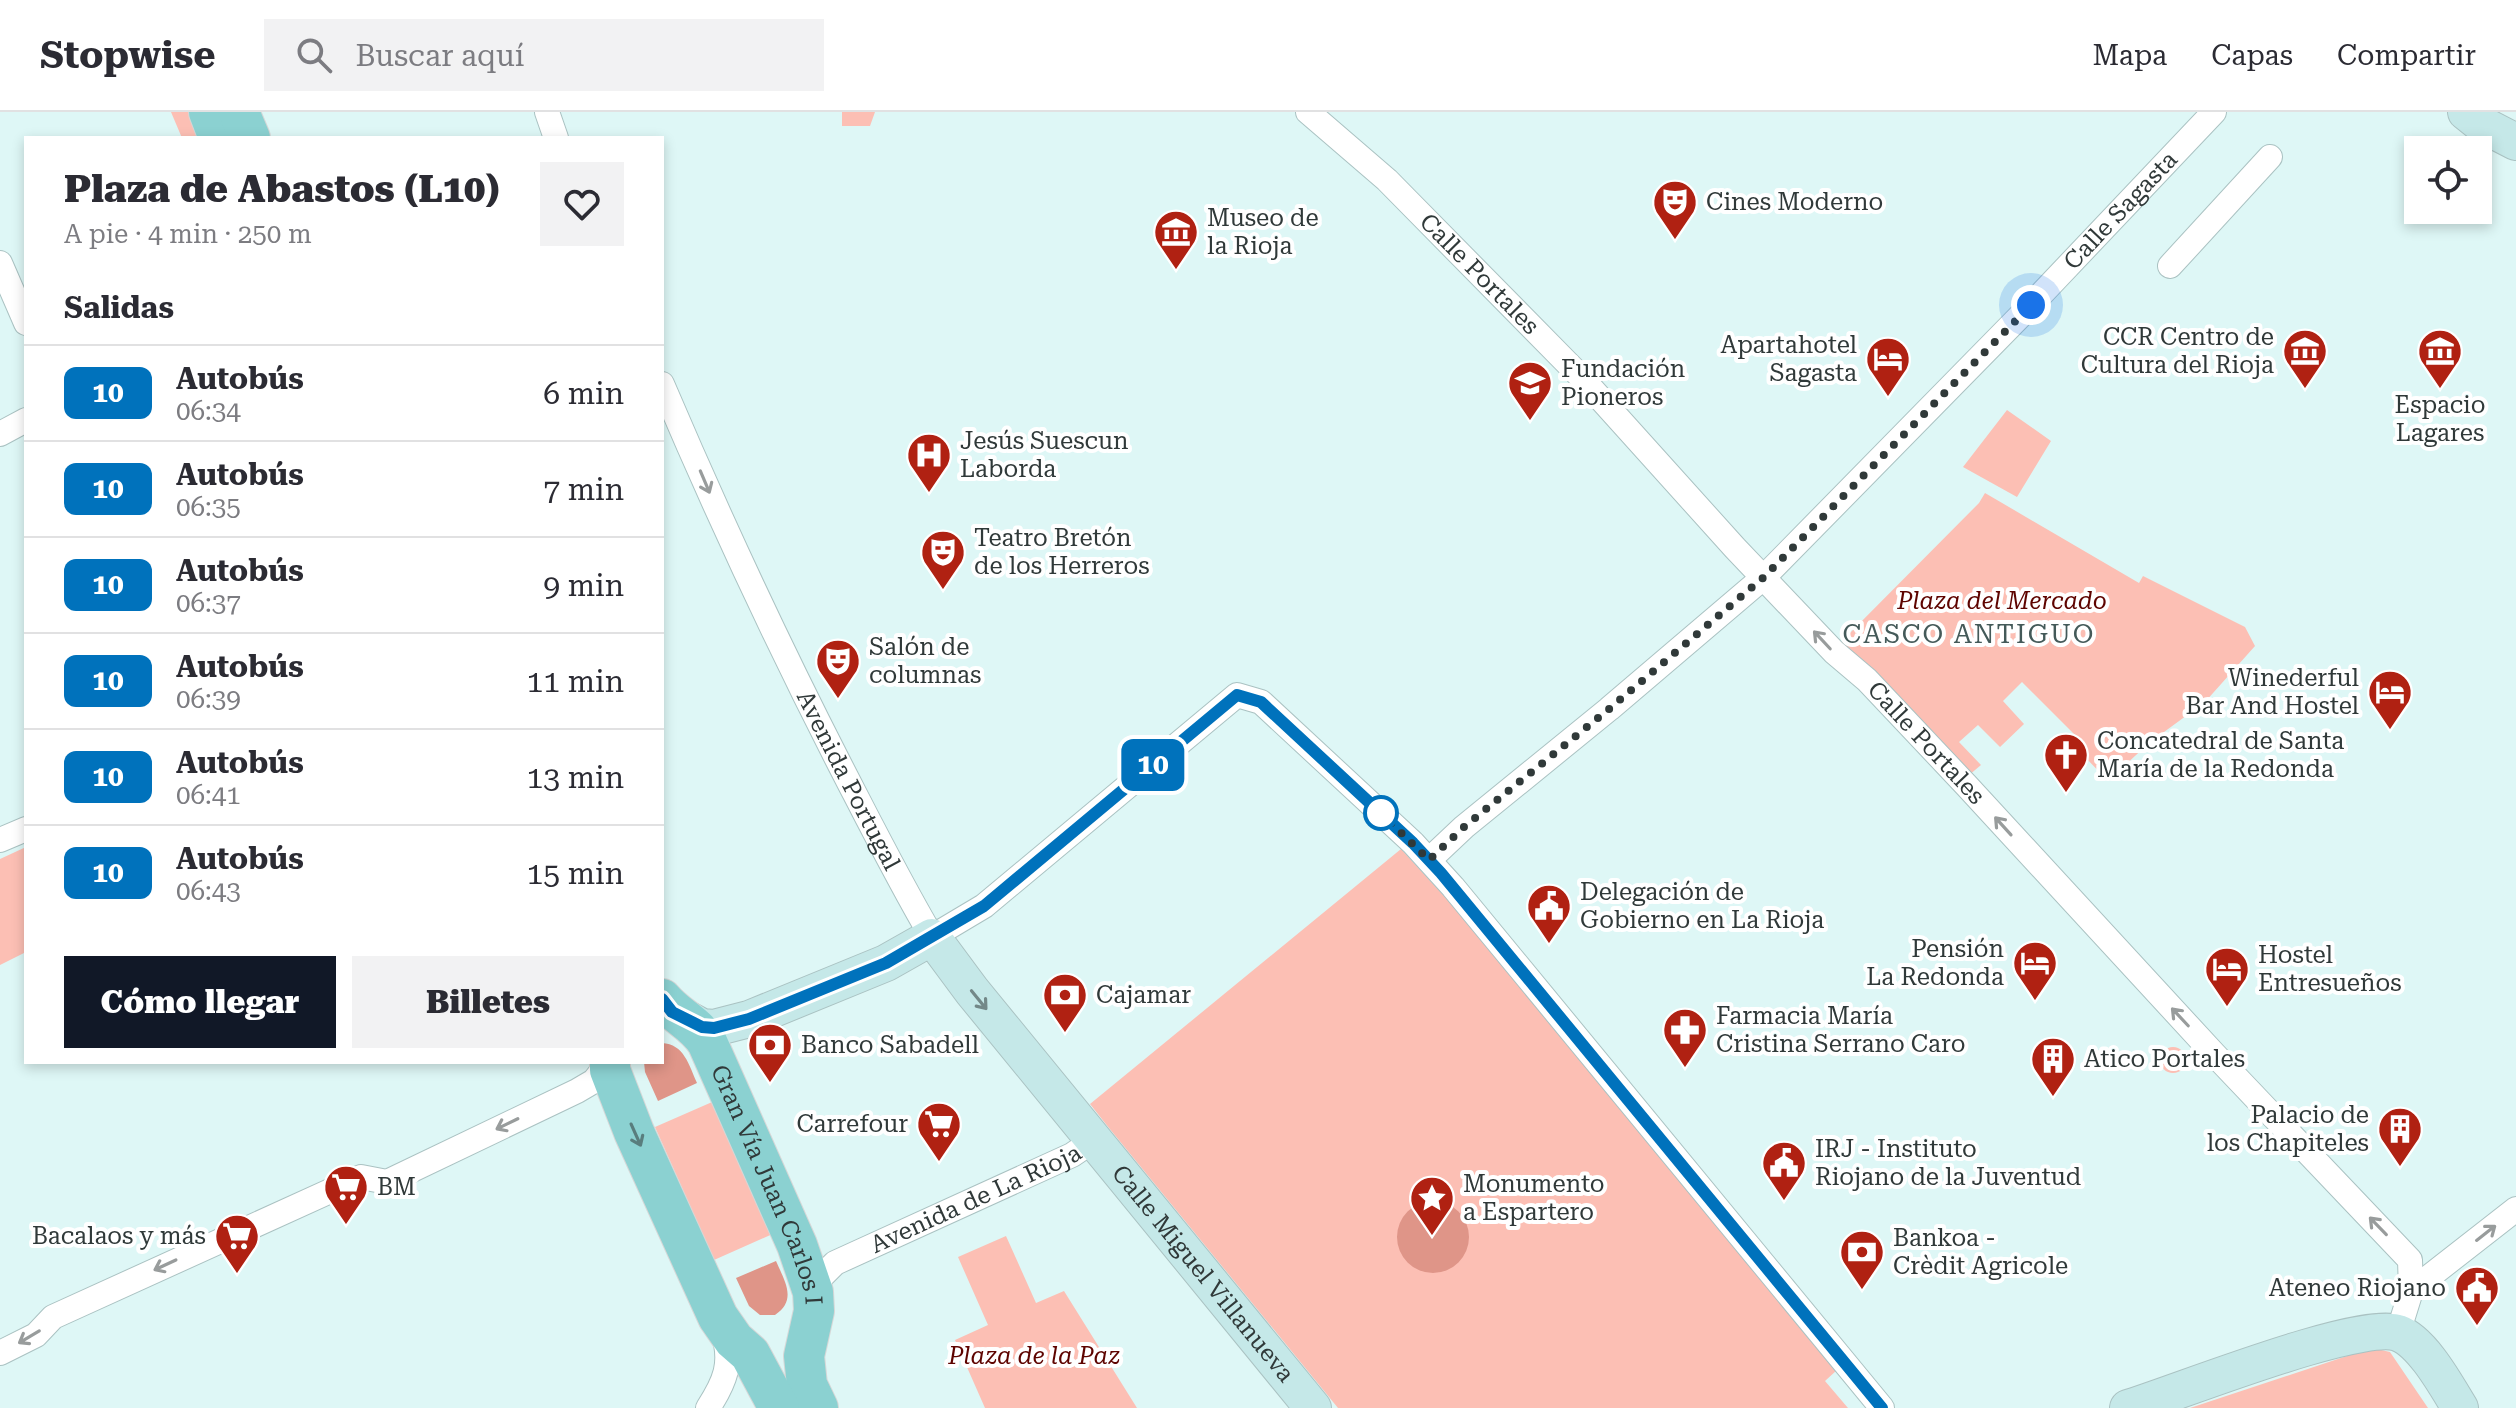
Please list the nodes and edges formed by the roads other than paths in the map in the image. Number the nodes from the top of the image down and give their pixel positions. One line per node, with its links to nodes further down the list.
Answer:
1 (209, 112): 7 (main road)
2 (239, 112): 8 (main road)
3 (547, 112): 9 (street)
4 (1308, 112): 18 (street, Calle Portales)
5 (2214, 112): 18 (street, Calle Sagasta)
6 (2466, 112): 10 (main road)
7 (218, 136)
8 (249, 136)
9 (555, 136)
10 (2516, 142)
11 (2270, 157): 13 (street)
12 (0, 263): 14 (street)
13 (2170, 266)
14 (24, 318)
15 (664, 389): 22 (street, Avenida Portugal, one-way to 22)
16 (24, 421): 17 (street)
17 (0, 434)
18 (1764, 577): 21 (street, Calle Sagasta); 31 (street, Calle Portales, one-way to 18)
19 (24, 830): 20 (street)
20 (0, 840)
21 (1429, 860): 22 (street); 39 (street)
22 (932, 937): 24 (main road); 27 (main road, Avenida Portugal, one-way to 27)
23 (671, 1011): 24 (main road, Gran Vía Juan Carlos I)
24 (722, 1039): 29 (main road, Gran Vía Juan Carlos I)
25 (608, 1064): 34 (street, one-way to 34)
26 (610, 1064): 35 (main road, one-way to 35)
27 (1094, 1140): 30 (street, Avenida de La Rioja); 38 (main road, Calle Miguel Villanueva)
28 (2516, 1209): 31 (street, one-way to 28)
29 (797, 1245): 30 (street, Avenida de La Rioja); 32 (main road, Gran Vía Juan Carlos I)
30 (856, 1252): 32 (street, Avenida de La Rioja)
31 (2411, 1291): 33 (street)
32 (811, 1311): 35 (main road, Gran Vía Juan Carlos I); 37 (main road, Gran Vía Juan Carlos I)
33 (2387, 1332): 40 (main road); 41 (main road)
34 (0, 1353)
35 (749, 1380): 36 (street)
36 (708, 1408)
37 (818, 1408)
38 (1313, 1408)
39 (1882, 1408)
40 (2128, 1408)
41 (2460, 1408)

